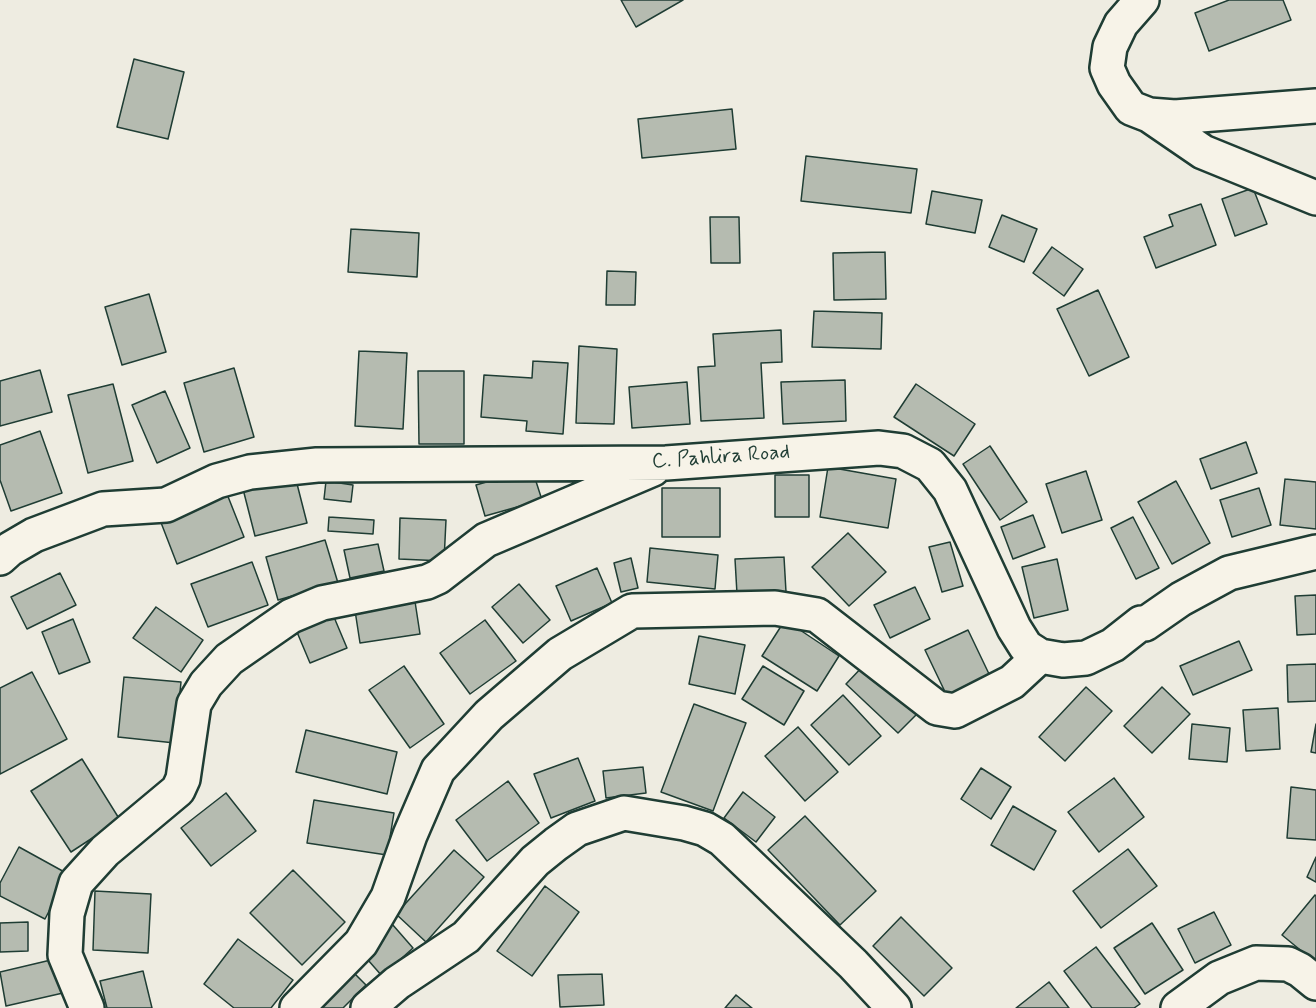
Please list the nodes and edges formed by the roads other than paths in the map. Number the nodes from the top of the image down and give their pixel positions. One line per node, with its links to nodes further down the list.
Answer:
1 (1142, 0): 3 (street)
2 (1316, 106): 3 (street)
3 (1149, 115): 4 (street)
4 (1316, 198)
5 (666, 463): 7 (street, C. Pahlira Road); 8 (street, C. Pahlira Road); 10 (street)
6 (1316, 552): 8 (street)
7 (0, 558)
8 (1040, 656): 11 (street)
9 (1316, 982): 14 (street)
10 (87, 1008)
11 (297, 1008)
12 (368, 1008): 13 (street)
13 (894, 1008)
14 (1178, 1008)

